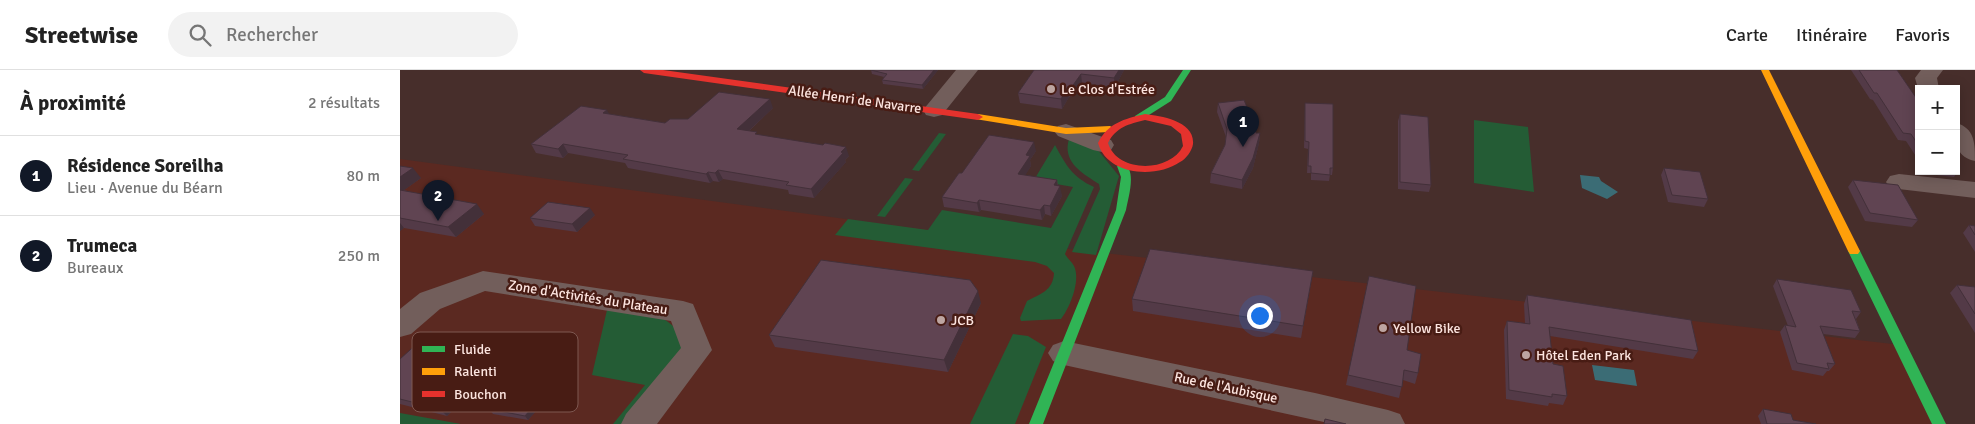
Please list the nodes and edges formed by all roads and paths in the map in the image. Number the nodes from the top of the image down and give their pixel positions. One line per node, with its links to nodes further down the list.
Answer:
1 (644, 70): 8 (street, Allée Henri de Navarre)
2 (967, 70): 8 (street)
3 (1187, 70): 7 (street)
4 (1765, 70): 23 (street)
5 (1932, 70): 6 (street)
6 (1927, 85)
7 (1175, 94): 9 (street); 10 (street)
8 (934, 110): 11 (street, Allée Henri de Navarre)
9 (1138, 118): 10 (street); 12 (street)
10 (1181, 128): 14 (street)
11 (1066, 131): 12 (street, Allée Henri de Navarre)
12 (1106, 137): 13 (street)
13 (1122, 166): 14 (street); 17 (street)
14 (1165, 166): 17 (street)
15 (1900, 182): 16 (street)
16 (1975, 190)
17 (1121, 210): 19 (street)
18 (400, 326): 20 (street, Zone d'Activités du Plateau)
19 (1064, 354): 21 (street); 22 (street, Rue de l'Aubisque)
20 (638, 424)
21 (1036, 424)
22 (1388, 424)
23 (1939, 424)

